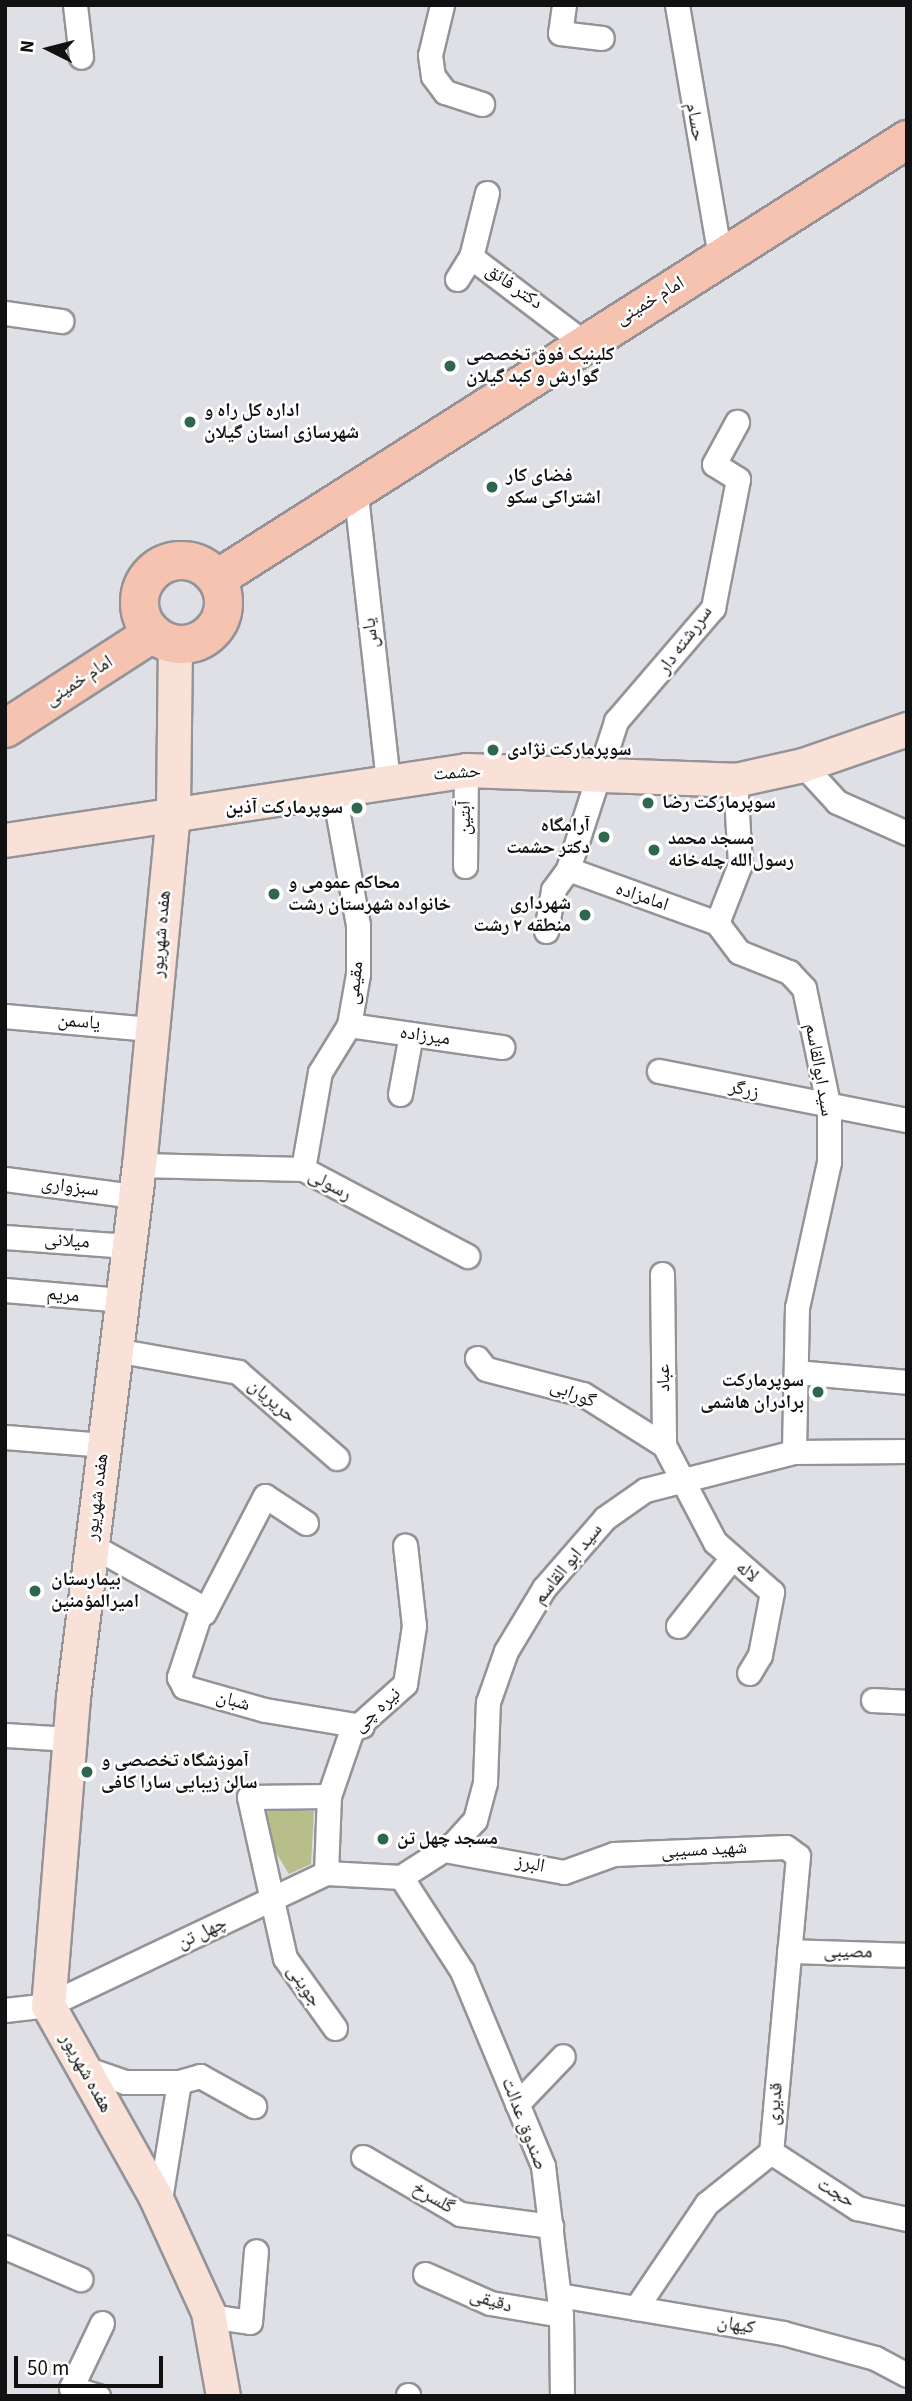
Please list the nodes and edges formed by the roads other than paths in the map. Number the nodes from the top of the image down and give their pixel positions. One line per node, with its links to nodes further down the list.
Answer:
1 (75, 5): 6 (street)
2 (442, 5): 7 (street)
3 (564, 5): 5 (street)
4 (677, 5): 10 (street, حسام)
5 (602, 38)
6 (81, 57)
7 (482, 104)
8 (907, 139): 15 (main road, امام خمینی)
9 (487, 192): 11 (street)
10 (717, 239)
11 (471, 257): 12 (street); 15 (street, دکتر فائق)
12 (457, 279)
13 (5, 313): 14 (street)
14 (61, 321)
15 (583, 342): 17 (main road, امام خمینی)
16 (737, 422): 25 (street, سررشته دار)
17 (355, 487): 18 (main road, امام خمینی); 26 (street, یاس)
18 (217, 578): 19 (main road); 19 (main road)
19 (156, 630): 20 (main road, امام خمینی); 21 (main road, امام خمینی); 29 (main road, هفده شهریور)
20 (5, 702)
21 (5, 728)
22 (907, 729): 23 (main road, حشمت)
23 (803, 765): 27 (main road, حشمت); 30 (street)
24 (466, 770): 25 (main road, حشمت); 26 (main road, حشمت); 32 (street, آبتین)
25 (596, 775): 27 (main road, حشمت); 33 (street)
26 (388, 780): 28 (main road, حشمت)
27 (735, 780): 34 (street)
28 (333, 787): 29 (main road, حشمت); 37 (street, مقیمی)
29 (173, 797): 31 (main road, حشمت); 38 (main road, هفده شهریور)
30 (907, 833)
31 (5, 840)
32 (465, 866)
33 (568, 869): 34 (street, امامزاده); 35 (street)
34 (717, 923): 43 (street, سید ابوالقاسم)
35 (546, 931)
36 (5, 1016): 38 (street, یاسمن)
37 (349, 1025): 39 (street, میرزاده); 45 (street, مقیمی)
38 (152, 1029): 47 (main road, هفده شهریور)
39 (411, 1034): 40 (street, میرزاده); 42 (street)
40 (502, 1047)
41 (659, 1071): 43 (street, زرگر)
42 (400, 1094)
43 (829, 1109): 44 (street, زرگر); 56 (street, سید ابوالقاسم)
44 (907, 1120)
45 (303, 1169): 47 (street, رسولی); 50 (street, رسولی)
46 (5, 1179): 47 (street, سبزواری)
47 (137, 1180): 49 (main road, هفده شهریور)
48 (5, 1237): 49 (street, میلانی)
49 (128, 1246): 53 (main road, هفده شهریور)
50 (467, 1256)
51 (662, 1274): 60 (street, عباد)
52 (5, 1290): 53 (street, مریم)
53 (121, 1300): 54 (main road, هفده شهریور)
54 (115, 1350): 59 (main road, هفده شهریور); 63 (street, حریریان)
55 (477, 1358): 60 (street, گورابی)
56 (796, 1372): 57 (street); 62 (street, سید ابوالقاسم)
57 (907, 1382)
58 (5, 1437): 59 (street)
59 (104, 1445): 66 (main road, هفده شهریور)
60 (664, 1445): 64 (street, عباد)
61 (907, 1451): 62 (street, سید ابو القاسم)
62 (794, 1452): 64 (street, سید ابو القاسم)
63 (337, 1458)
64 (678, 1480): 68 (street, لاله); 79 (street, سید ابو القاسم)
65 (306, 1523): 69 (street, شبان)
66 (91, 1545): 69 (street); 76 (main road, هفده شهریور)
67 (405, 1545): 74 (street, نیره چی)
68 (730, 1559): 70 (street); 71 (street, لاله)
69 (204, 1613): 74 (street, شبان)
70 (678, 1626)
71 (749, 1673)
72 (873, 1700): 73 (street)
73 (907, 1702)
74 (362, 1726): 77 (street, نیره چی)
75 (5, 1735): 76 (street)
76 (70, 1739): 86 (main road, هفده شهریور)
77 (329, 1796): 81 (street, نیره چی); 83 (street, جوینی)
78 (794, 1849): 80 (street, شهید مسیبی); 84 (street, قدیری)
79 (444, 1850): 80 (street, البرز); 82 (street, سید ابو القاسم)
80 (614, 1854)
81 (326, 1873): 82 (street, چهل تن); 83 (street, چهل تن)
82 (401, 1877): 92 (street, صندوق عدالت)
83 (273, 1899): 86 (street, چهل تن); 88 (street, جوینی)
84 (789, 1951): 85 (street, مصیبی); 94 (street, قدیری)
85 (907, 1955)
86 (48, 2005): 87 (street, چهل تن); 90 (main road, هفده شهریور)
87 (5, 2010)
88 (335, 2028)
89 (563, 2056): 92 (street)
90 (84, 2068): 91 (street); 96 (main road, هفده شهریور)
91 (179, 2082): 93 (street); 96 (street)
92 (517, 2104): 98 (street, صندوق عدالت)
93 (254, 2106)
94 (771, 2152): 97 (street, حجت); 104 (street, قدیری)
95 (363, 2157): 98 (street, گلسرخ)
96 (159, 2204): 105 (main road, هفده شهریور)
97 (907, 2219)
98 (551, 2225): 103 (street, صندوق عدالت)
99 (5, 2247): 102 (street)
100 (256, 2250): 105 (street)
101 (425, 2274): 103 (street, دقیقی)
102 (80, 2279)
103 (560, 2305): 104 (street, کیهان); 110 (street, صندوق عدالت)
104 (636, 2308): 107 (street, کیهان)
105 (209, 2316): 109 (main road, هفده شهریور)
106 (102, 2323): 108 (street)
107 (907, 2375)
108 (98, 2396)
109 (223, 2396)
110 (562, 2396)

